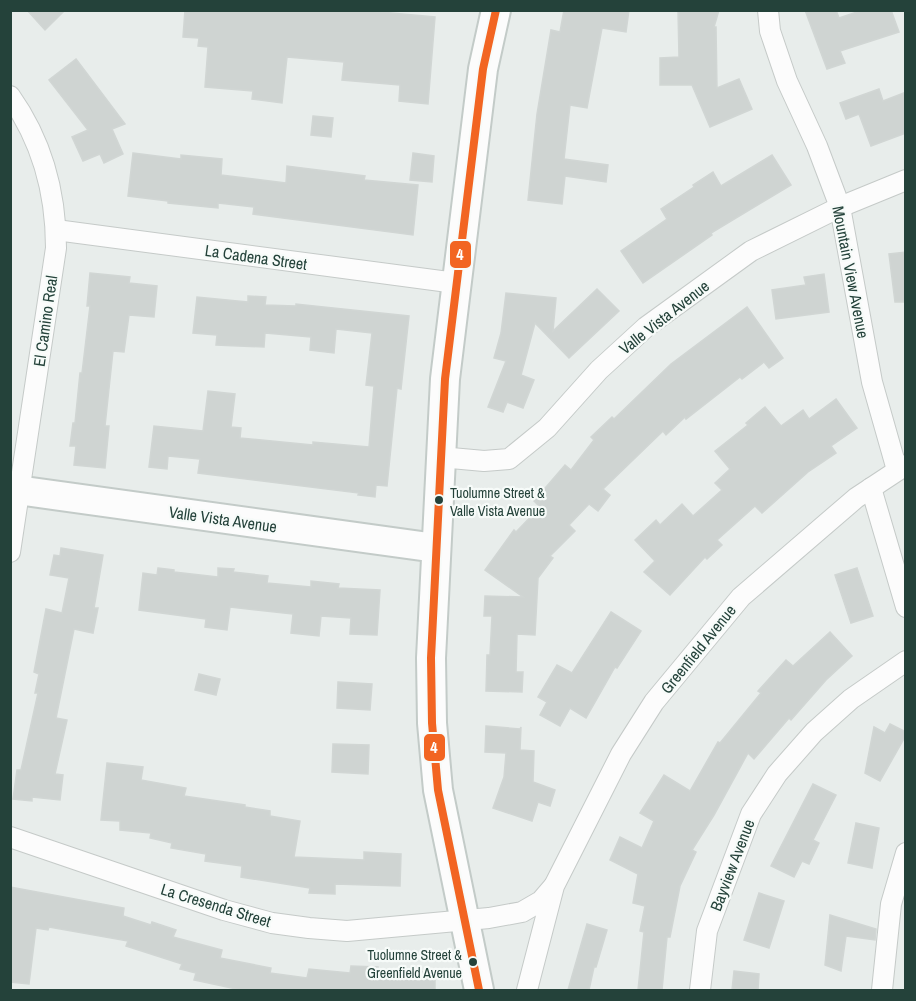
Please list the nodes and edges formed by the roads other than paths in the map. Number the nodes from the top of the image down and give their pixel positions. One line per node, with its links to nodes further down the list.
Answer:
1 (496, 10): 7 (main road)
2 (768, 10): 5 (street, Mountain View Avenue)
3 (10, 96): 6 (street, El Camino Real)
4 (906, 180): 5 (street, Valle Vista Avenue)
5 (840, 207): 8 (street, Valle Vista Avenue); 9 (street, Mountain View Avenue)
6 (56, 230): 7 (street, La Cadena Street); 11 (street, El Camino Real)
7 (456, 283): 8 (main road)
8 (440, 457): 12 (main road)
9 (901, 468): 10 (street, Greenfield Avenue)
10 (871, 488): 14 (street); 18 (street, Greenfield Avenue)
11 (16, 490): 12 (main road, Valle Vista Avenue); 13 (street, El Camino Real)
12 (436, 548): 19 (main road)
13 (10, 552)
14 (906, 607)
15 (906, 661): 22 (street, Bayview Avenue)
16 (10, 837): 19 (street, La Cresenda Street)
17 (906, 854): 23 (street)
18 (554, 886): 19 (street, Greenfield Avenue); 21 (street, Greenfield Avenue)
19 (465, 919): 20 (main road)
20 (479, 990)
21 (527, 990)
22 (700, 990)
23 (882, 990)

